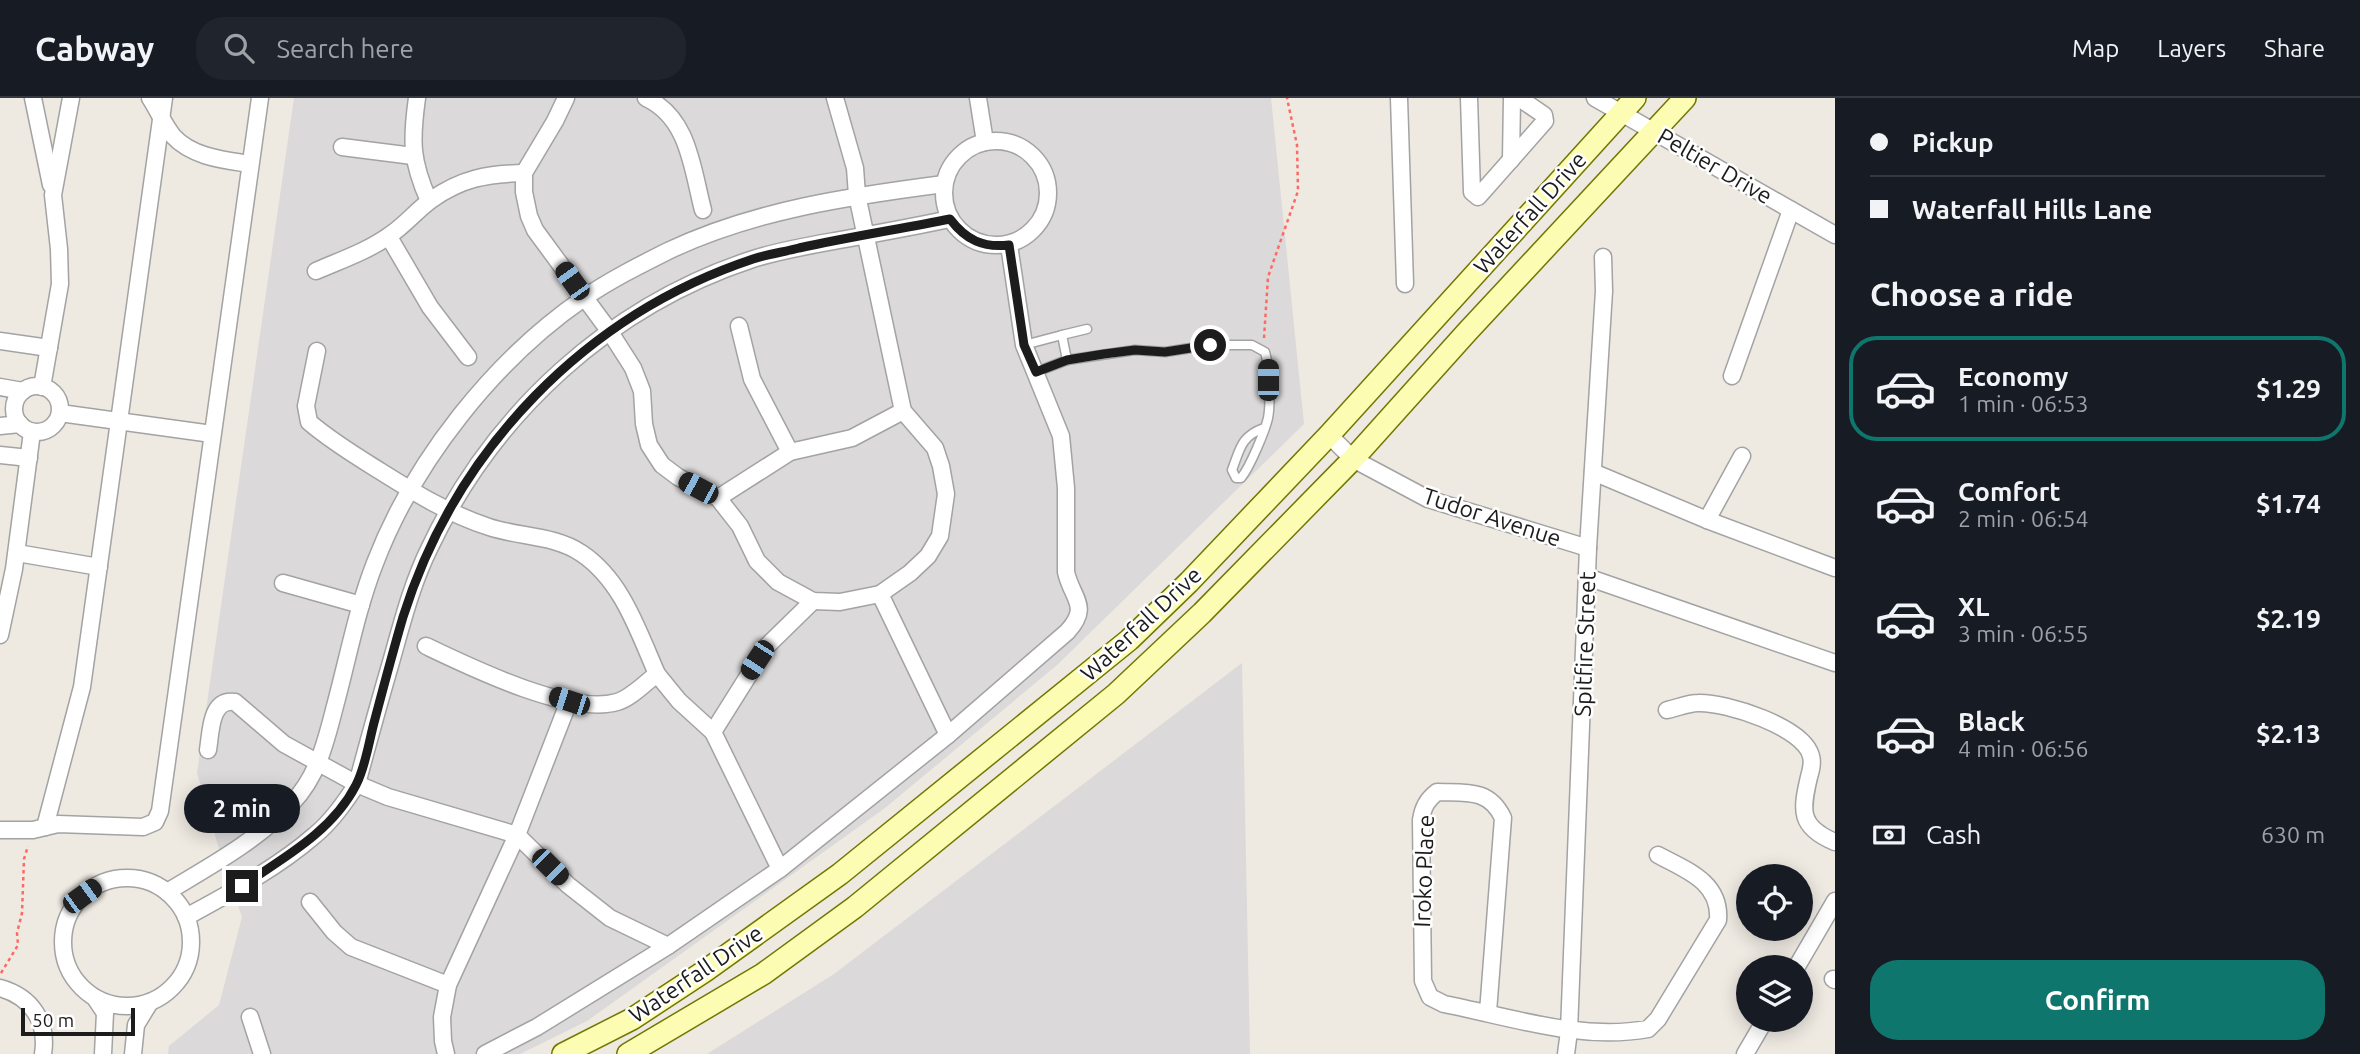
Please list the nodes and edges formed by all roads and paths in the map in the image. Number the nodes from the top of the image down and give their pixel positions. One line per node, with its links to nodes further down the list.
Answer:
1 (33, 98): 28 (street)
2 (71, 98): 28 (street)
3 (150, 98): 19 (street)
4 (164, 98): 19 (street)
5 (260, 98): 25 (street)
6 (417, 98): 23 (street)
7 (566, 98): 26 (street)
8 (646, 98): 32 (street)
9 (835, 98): 29 (street)
10 (978, 98): 21 (street)
11 (1287, 98): 49 (path)
12 (1399, 98): 40 (street)
13 (1469, 98): 24 (street)
14 (1512, 98): 24 (street)
15 (1520, 98): 24 (street)
16 (1595, 98): 18 (street, Peltier Drive)
17 (1685, 98): 20 (main road, Waterfall Drive)
18 (1628, 106): 20 (street, Peltier Drive); 65 (main road, Waterfall Drive)
19 (161, 116): 25 (street); 60 (street)
20 (1654, 132): 31 (street, Peltier Drive); 70 (main road, Waterfall Drive)
21 (985, 142): 27 (street); 37 (street)
22 (342, 147): 23 (street)
23 (413, 156): 30 (street)
24 (1511, 160)
25 (250, 164): 64 (street)
26 (524, 173): 30 (street); 41 (street)
27 (944, 184): 29 (street); 33 (street)
28 (53, 195): 48 (street)
29 (857, 195): 34 (street); 41 (street)
30 (429, 201): 36 (street)
31 (1791, 209): 35 (street, Peltier Drive); 54 (street)
32 (702, 210)
33 (950, 219): 34 (street); 37 (street)
34 (867, 235): 44 (street); 58 (street)
35 (1835, 235)
36 (388, 237): 39 (street); 51 (street)
37 (1009, 245): 47 (street)
38 (1603, 257): 71 (street, Spitfire Street)
39 (316, 271)
40 (1405, 284)
41 (585, 298): 44 (street); 72 (street)
42 (739, 326): 66 (street)
43 (1087, 329): 45 (lane)
44 (610, 332): 73 (street); 74 (street)
45 (1062, 335): 47 (lane); 52 (lane)
46 (0, 341): 48 (street)
47 (1024, 345): 53 (street)
48 (49, 348): 56 (street)
49 (1262, 348): 52 (lane); 63 (lane)
50 (317, 351): 72 (street)
51 (468, 357)
52 (1067, 360): 53 (lane)
53 (1036, 372): 92 (street)
54 (1732, 376)
55 (0, 387): 57 (street)
56 (42, 387): 57 (street); 59 (street)
57 (23, 391): 62 (street)
58 (903, 411): 66 (street); 82 (street)
59 (60, 413): 60 (street); 62 (street)
60 (119, 420): 64 (street); 78 (street)
61 (0, 426): 62 (street)
62 (26, 428): 69 (street)
63 (1264, 428): 63 (lane)
64 (212, 434): 96 (street)
65 (1329, 435): 70 (street, Tudor Avenue); 123 (main road, Waterfall Drive)
66 (790, 452): 73 (street)
67 (0, 454): 69 (street)
68 (1742, 456): 75 (street)
69 (29, 458): 77 (street)
70 (1353, 459): 76 (street, Tudor Avenue); 124 (main road, Waterfall Drive)
71 (1593, 472): 75 (street); 76 (street, Spitfire Street)
72 (410, 489): 74 (street); 84 (street)
73 (718, 498): 83 (street)
74 (449, 512): 88 (street); 95 (street)
75 (1707, 520): 79 (street)
76 (1588, 548): 80 (street, Spitfire Street)
77 (16, 553): 78 (street); 85 (street)
78 (99, 567): 96 (street)
79 (1835, 568)
80 (1587, 577): 87 (street); 115 (street, Spitfire Street)
81 (283, 583): 84 (street)
82 (880, 594): 83 (street); 92 (street)
83 (813, 601): 91 (street)
84 (361, 605): 94 (street)
85 (0, 635)
86 (426, 646): 89 (street)
87 (1835, 663)
88 (657, 674): 89 (street); 91 (street)
89 (569, 701): 98 (street)
90 (1667, 710): 99 (street)
91 (713, 732): 101 (street)
92 (948, 735): 101 (street)
93 (208, 750): 94 (street)
94 (319, 764): 95 (street); 102 (street)
95 (357, 784): 98 (street); 105 (street)
96 (39, 828): 97 (street); 108 (path)
97 (0, 830)
98 (517, 835): 106 (street); 109 (street)
99 (1835, 842)
100 (1658, 855): 115 (street, Iroko Place)
101 (780, 869): 106 (street)
102 (167, 892): 105 (street); 111 (street)
103 (1835, 901): 107 (street)
104 (310, 902): 109 (street)
105 (186, 917): 112 (street)
106 (668, 946): 122 (street)
107 (1804, 955)
108 (0, 976)
109 (448, 985): 121 (street)
110 (0, 988): 117 (street)
111 (95, 998): 112 (street); 118 (street)
112 (150, 1002): 119 (street)
113 (1488, 1012): 113 (street, Iroko Place); 115 (street, Iroko Place)
114 (250, 1017): 120 (street)
115 (1569, 1031): 125 (street, Spitfire Street)
116 (1758, 1032): 126 (street)
117 (44, 1054)
118 (103, 1054)
119 (133, 1054)
120 (262, 1054)
121 (446, 1054)
122 (485, 1054)
123 (563, 1054)
124 (628, 1054)
125 (1566, 1054)
126 (1745, 1054)

